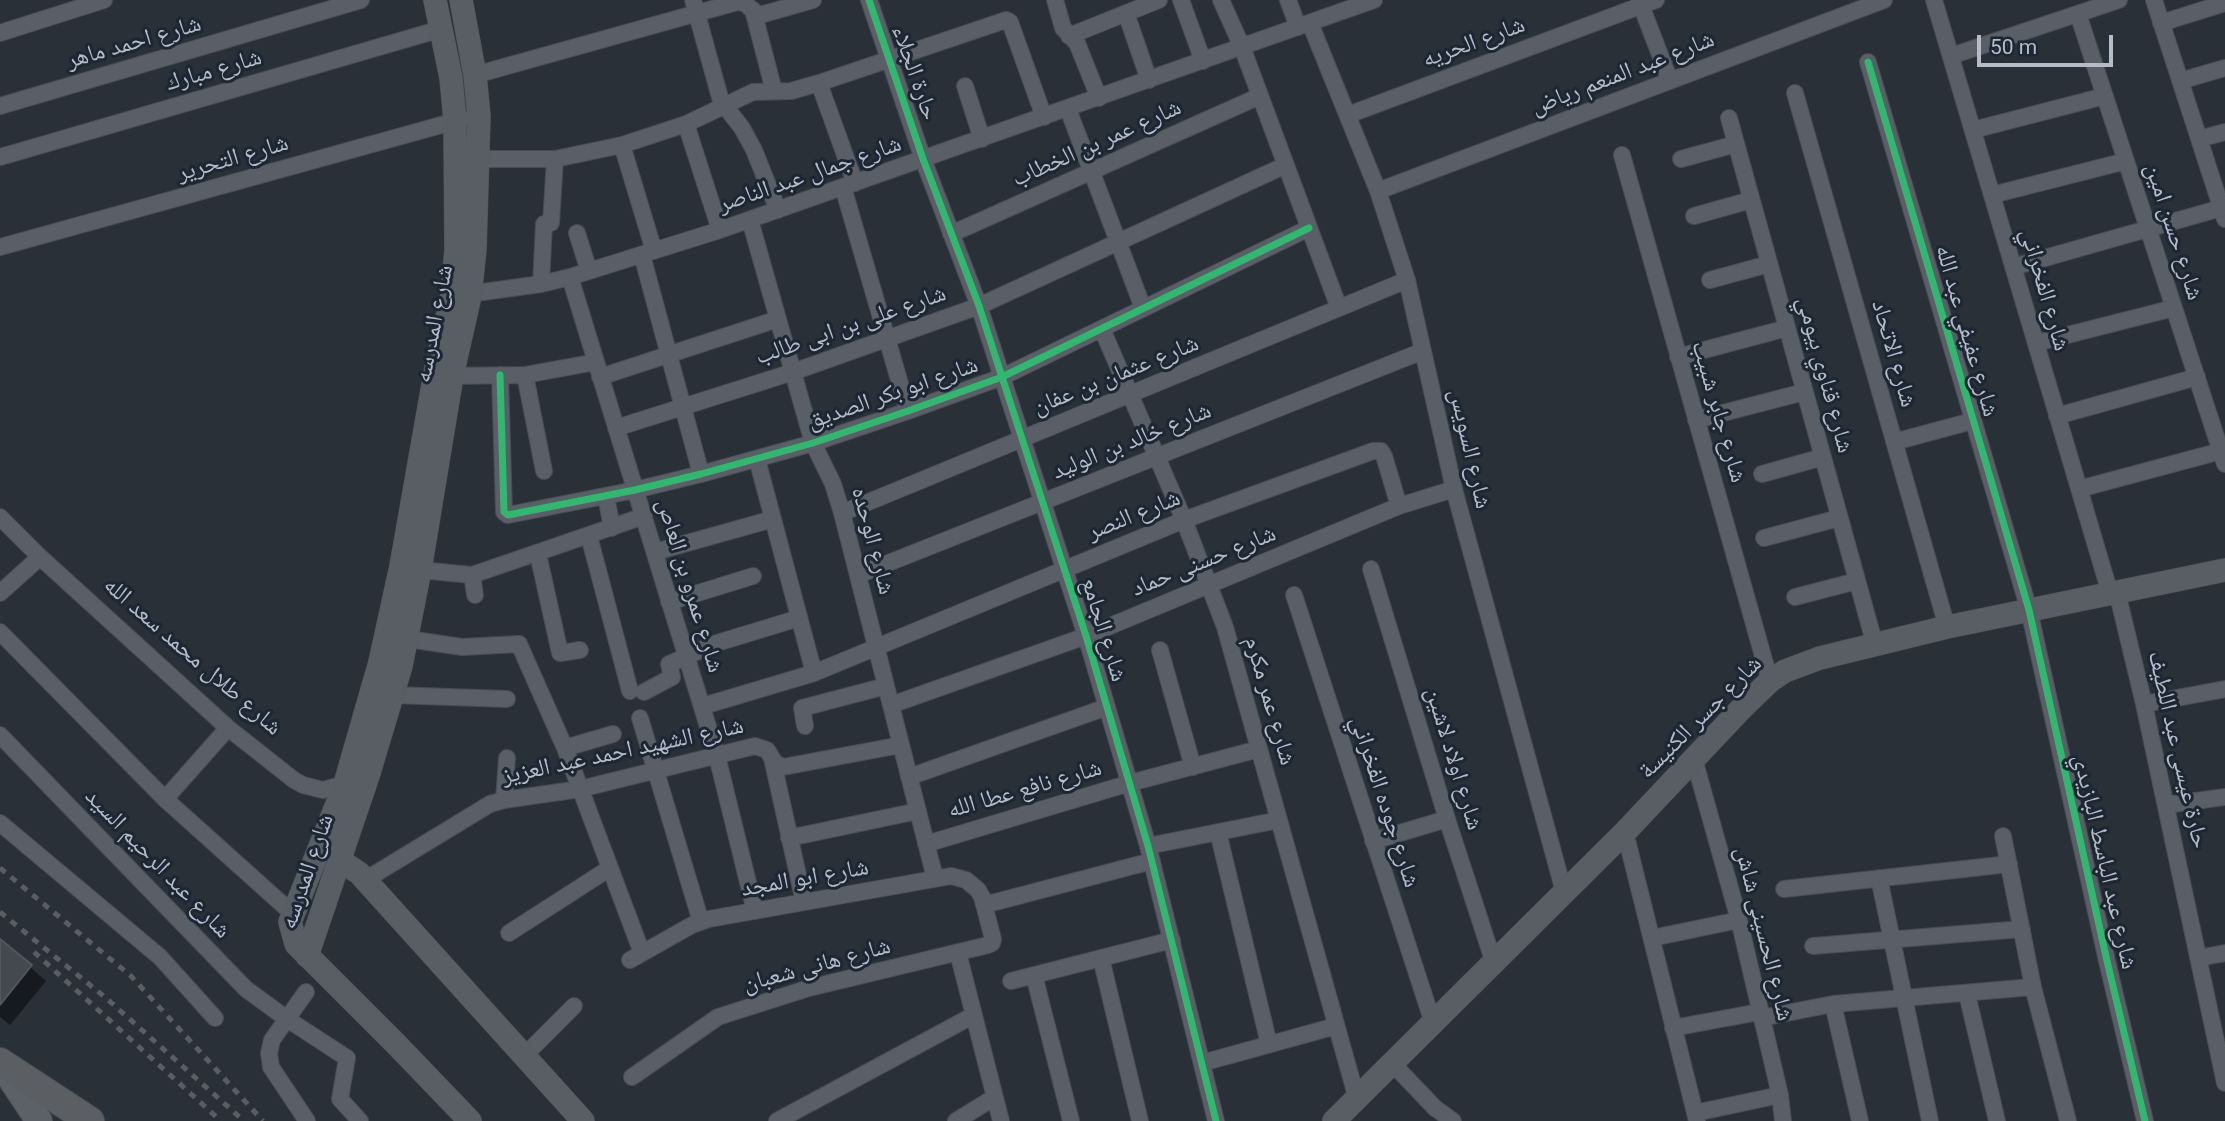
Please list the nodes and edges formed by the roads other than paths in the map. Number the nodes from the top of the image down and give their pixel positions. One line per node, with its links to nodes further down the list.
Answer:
1 (104, 0): 26 (street)
2 (361, 0): 45 (street, شارع احمد ماهر)
3 (435, 0): 25 (main road, شارع المدرسه)
4 (461, 0): 34 (main road, شارع المدرسه)
5 (813, 0): 21 (street)
6 (869, 0): 30 (street, حارة الجلاء)
7 (1055, 0): 27 (street)
8 (1159, 0): 20 (street)
9 (1181, 0): 31 (street)
10 (1222, 0): 28 (street)
11 (1288, 0): 24 (street, شارع السويس)
12 (1884, 0): 36 (street, شارع عبد المنعم رياض)
13 (1934, 0): 29 (street, شارع الفخراني)
14 (2119, 0): 22 (street)
15 (2154, 0): 23 (street)
16 (1365, 1): 24 (street, شارع جمال عبد الناصر)
17 (1645, 2): 36 (street); 48 (street, شارع الحريه)
18 (2225, 3): 23 (street)
19 (695, 7): 21 (street); 34 (street); 46 (street)
20 (1135, 7): 27 (street); 35 (street)
21 (752, 10): 40 (street)
22 (2078, 14): 29 (street); 43 (street, شارع حسن امين)
23 (2161, 23): 37 (street)
24 (1304, 25): 28 (street, شارع جمال عبد الناصر); 48 (street, شارع السويس)
25 (441, 29): 52 (main road, شارع المدرسه); 61 (street, شارع مبارك)
26 (0, 33)
27 (1069, 36): 44 (street)
28 (1242, 47): 31 (street, شارع جمال عبد الناصر); 42 (street)
29 (1951, 56): 54 (street, شارع الفخراني)
30 (889, 60): 38 (street); 50 (street); 64 (street, حارة الجلاء)
31 (1203, 61): 35 (street, شارع جمال عبد الناصر)
32 (1868, 62): 118 (street, شارع عفيفي عبد الله)
33 (2225, 68): 37 (street)
34 (475, 75): 49 (main road, شارع المدرسه)
35 (1149, 80): 44 (street, شارع جمال عبد الناصر)
36 (1670, 81): 70 (street, شارع عبد المنعم رياض)
37 (2180, 81): 57 (street)
38 (819, 83): 40 (street); 69 (street)
39 (965, 86): 56 (street)
40 (775, 91): 46 (street)
41 (1795, 93): 121 (street, شارع الاتحاد)
42 (1260, 96): 67 (street); 68 (street, شارع عمر بن الخطاب)
43 (2105, 96): 54 (street); 66 (street, شارع حسن امين)
44 (1099, 98): 47 (street, شارع جمال عبد الناصر)
45 (0, 106)
46 (725, 107): 53 (street); 73 (street)
47 (1068, 109): 50 (street, شارع جمال عبد الناصر); 68 (street)
48 (1348, 115): 70 (street, شارع السويس)
49 (479, 116): 52 (street, شارع التحرير); 62 (main road, شارع المدرسه)
50 (1044, 117): 56 (street, شارع جمال عبد الناصر)
51 (1729, 118): 58 (street, شارع قناوي بيومي)
52 (455, 120): 83 (street, شارع التحرير); 92 (main road, شارع المدرسه)
53 (686, 124): 59 (street); 78 (street)
54 (1973, 130): 71 (street, شارع الفخراني)
55 (2225, 132): 57 (street)
56 (982, 139): 64 (street, شارع جمال عبد الناصر)
57 (2199, 139): 74 (street)
58 (1736, 144): 65 (street); 72 (street, شارع قناوي بيومي)
59 (622, 145): 63 (street); 84 (street)
60 (1622, 155): 104 (street, شارع جابر شبيب)
61 (0, 157)
62 (479, 159): 63 (street); 92 (main road, شارع المدرسه)
63 (555, 159): 91 (street)
64 (923, 159): 69 (street, شارع جمال عبد الناصر); 81 (street, شارع الجامع)
65 (1681, 159)
66 (2126, 161): 71 (street); 79 (street, شارع حسن امين)
67 (1286, 165): 77 (street); 82 (street, شارع على بن ابى طالب)
68 (1091, 172): 81 (street, شارع عمر بن الخطاب); 82 (street)
69 (849, 185): 73 (street, شارع جمال عبد الناصر); 100 (street)
70 (1378, 191): 89 (street, شارع السويس)
71 (1992, 195): 86 (street, شارع الفخراني)
72 (1751, 200): 75 (street); 85 (street, شارع قناوي بيومي)
73 (778, 210): 76 (street, شارع جمال عبد الناصر)
74 (2224, 211): 79 (street)
75 (1694, 216)
76 (750, 220): 78 (street, شارع جمال عبد الناصر); 97 (street, شارع الوحده)
77 (1309, 228): 94 (street); 96 (street, شارع ابو بكر الصديق)
78 (720, 230): 84 (street, شارع جمال عبد الناصر)
79 (2148, 230): 86 (street); 95 (street, شارع حسن امين)
80 (577, 233): 87 (street)
81 (951, 234): 93 (street, شارع الجامع)
82 (1119, 242): 93 (street, شارع على بن ابى طالب); 96 (street)
83 (0, 247)
84 (648, 253): 87 (street, شارع جمال عبد الناصر); 103 (street)
85 (1769, 264): 90 (street); 98 (street, شارع قناوي بيومي)
86 (2013, 267): 101 (street, شارع الفخراني)
87 (589, 271): 88 (street, شارع جمال عبد الناصر)
88 (570, 277): 91 (street, شارع جمال عبد الناصر); 105 (street, شارع عمرو بن العاص)
89 (1407, 280): 94 (street, شارع عثمان بن عفان); 102 (street, شارع السويس)
90 (1710, 280)
91 (541, 284): 92 (street, شارع جمال عبد الناصر)
92 (461, 295): 108 (main road, شارع المدرسه); 201 (main road, شارع المدرسه)
93 (979, 306): 100 (street, شارع على بن ابى طالب); 110 (street, شارع الجامع)
94 (1339, 308): 113 (street, شارع عثمان بن عفان)
95 (2174, 308): 101 (street); 111 (street, شارع حسن امين)
96 (1143, 309): 99 (street, شارع ابو بكر الصديق)
97 (778, 319): 103 (street); 106 (street, شارع الوحده)
98 (1787, 328): 104 (street); 112 (street, شارع قناوي بيومي)
99 (1102, 329): 110 (street, شارع ابو بكر الصديق); 113 (street, شارع عمر مكرم)
100 (887, 339): 106 (street, شارع على بن ابى طالب); 115 (street)
101 (2036, 343): 116 (street, شارع الفخراني)
102 (1423, 351): 123 (street, شارع خالد بن الوليد); 130 (street, شارع السويس)
103 (669, 354): 105 (street); 114 (street)
104 (1678, 357): 117 (street, شارع جابر شبيب)
105 (598, 370): 107 (street); 119 (street, شارع عمرو بن العاص)
106 (793, 372): 114 (street, شارع على بن ابى طالب); 122 (street, شارع الوحده)
107 (525, 375): 109 (street); 127 (street)
108 (452, 376): 109 (street); 150 (main road, شارع المدرسه)
109 (500, 376): 133 (street, شارع ابو بكر الصديق)
110 (1002, 377): 115 (street, شارع ابو بكر الصديق); 120 (street, شارع الجامع)
111 (2197, 377): 116 (street); 125 (street, شارع حسن امين)
112 (1804, 392): 117 (street); 124 (street, شارع قناوي بيومي)
113 (1131, 394): 120 (street, شارع عثمان بن عفان); 123 (street, شارع عمر مكرم)
114 (683, 406): 119 (street, شارع على بن ابى طالب); 128 (street)
115 (908, 411): 122 (street, شارع ابو بكر الصديق)
116 (2057, 416): 131 (street, شارع الفخراني)
117 (1696, 420): 175 (street, شارع جابر شبيب)
118 (1972, 421): 121 (street); 163 (street, شارع عفيفي عبد الله)
119 (616, 428): 132 (street, شارع عمرو بن العاص)
120 (1022, 439): 134 (street, شارع الجامع); 136 (street, شارع عثمان بن عفان)
121 (1894, 442): 165 (street, شارع الاتحاد)
122 (814, 443): 126 (street, شارع ابو بكر الصديق); 136 (street, شارع الوحده)
123 (1157, 457): 134 (street, شارع خالد بن الوليد); 141 (street, شارع عمر مكرم)
124 (1823, 457): 129 (street); 139 (street, شارع قناوي بيومي)
125 (2223, 458): 131 (street)
126 (757, 459): 128 (street, شارع ابو بكر الصديق); 140 (street)
127 (544, 471)
128 (701, 474): 132 (street, شارع ابو بكر الصديق)
129 (1762, 474)
130 (1454, 489): 135 (street, شارع حسنى حماد); 225 (street, شارع السويس)
131 (2079, 489): 158 (street, شارع الفخراني)
132 (635, 490): 133 (street, شارع ابو بكر الصديق); 137 (street, شارع عمرو بن العاص)
133 (606, 496): 142 (street)
134 (1043, 502): 148 (street, شارع الجامع); 153 (street, شارع خالد بن الوليد)
135 (1399, 506): 141 (street, شارع النصر); 156 (street, شارع حسنى حماد)
136 (842, 513): 153 (street, شارع الوحده)
137 (644, 516): 142 (street); 145 (street, شارع عمرو بن العاص)
138 (0, 517): 147 (street, شارع طلال محمد سعد الله)
139 (1839, 517): 144 (street); 155 (street, شارع قناوي بيومي)
140 (773, 519): 145 (street); 164 (street)
141 (1184, 520): 148 (street, شارع النصر); 156 (street, شارع عمر مكرم)
142 (612, 528): 143 (street)
143 (589, 536): 146 (street); 173 (street)
144 (1764, 538)
145 (654, 552): 162 (street, شارع عمرو بن العاص)
146 (538, 554): 152 (street); 171 (street)
147 (40, 557): 157 (street); 186 (street, شارع طلال محمد سعد الله)
148 (1064, 568): 167 (street, شارع الجامع); 170 (street, شارع النصر)
149 (1371, 569): 208 (street, شارع اولاد لاشين)
150 (420, 570): 152 (street); 168 (main road, شارع المدرسه)
151 (2225, 570): 158 (main road, شارع جسر الكنيسة)
152 (472, 575): 159 (street)
153 (858, 575): 170 (street, شارع الوحده)
154 (754, 576): 162 (street)
155 (1857, 581): 161 (street); 169 (street, شارع قناوي بيومي)
156 (1210, 584): 167 (street, شارع حسنى حماد); 191 (street, شارع عمر مكرم)
157 (0, 593)
158 (2113, 593): 163 (main road, شارع جسر الكنيسة); 180 (street, حارة عيسى عبد اللطيف)
159 (475, 595)
160 (1294, 595): 215 (street, شارع جوده الفخراني)
161 (1796, 597)
162 (669, 602): 173 (street, شارع عمرو بن العاص)
163 (2029, 610): 165 (main road, شارع جسر الكنيسة); 291 (street, شارع عبد الباسط البازيدي)
164 (799, 618): 173 (street); 174 (street)
165 (1947, 627): 169 (main road, شارع جسر الكنيسة)
166 (0, 632): 204 (street)
167 (1086, 636): 181 (street, شارع حسنى حماد); 183 (street, شارع الجامع)
168 (408, 639): 178 (main road, شارع المدرسه); 190 (street)
169 (1875, 645): 175 (main road, شارع جسر الكنيسة)
170 (877, 648): 174 (street, شارع النصر); 176 (street, شارع الوحده)
171 (580, 650)
172 (1160, 650): 196 (street)
173 (686, 657): 182 (street, شارع عمرو بن العاص)
174 (814, 673): 182 (street, شارع النصر)
175 (1770, 681): 195 (main road, شارع جسر الكنيسة)
176 (886, 686): 181 (street, شارع الوحده); 185 (street)
177 (2225, 689): 180 (street)
178 (393, 695): 179 (street); 198 (main road, شارع المدرسه)
179 (507, 699)
180 (2144, 704): 206 (street, حارة عيسى عبد اللطيف)
181 (891, 705): 189 (street, شارع الوحده)
182 (703, 706): 192 (street, شارع عمرو بن العاص)
183 (1107, 707): 199 (street); 200 (street, شارع الجامع)
184 (640, 718): 197 (street)
185 (805, 726)
186 (228, 728): 201 (street, شارع طلال محمد سعد الله); 204 (street)
187 (614, 734): 190 (street)
188 (0, 735): 255 (street, شارع عبد الرحيم السيد)
189 (901, 745): 194 (street, شارع الشهيد احمد عبد العزيز); 199 (street, شارع الوحده)
190 (565, 748): 202 (street)
191 (1259, 749): 196 (street, شارع نافع عطا الله); 209 (street, شارع عمر مكرم)
192 (718, 756): 194 (street, شارع الشهيد احمد عبد العزيز); 197 (street, شارع الشهيد احمد عبد العزيز); 228 (street, شارع عمرو بن العاص)
193 (507, 758): 205 (street)
194 (772, 758): 214 (street)
195 (1694, 759): 212 (main road, شارع جسر الكنيسة); 230 (street, شارع الحسينى شاش)
196 (1193, 767): 200 (street, شارع نافع عطا الله)
197 (656, 770): 202 (street, شارع الشهيد احمد عبد العزيز); 231 (street)
198 (368, 776): 201 (street, شارع طلال محمد سعد الله); 218 (main road, شارع المدرسه)
199 (909, 777): 207 (street, شارع الوحده)
200 (1130, 783): 216 (street, شارع نافع عطا الله); 217 (street, شارع الجامع)
201 (345, 784): 229 (main road, شارع المدرسه)
202 (580, 789): 205 (street, شارع الشهيد احمد عبد العزيز); 220 (street)
203 (2225, 797): 206 (street)
204 (165, 799): 229 (street)
205 (504, 800): 223 (street, شارع الشهيد احمد عبد العزيز)
206 (2166, 805): 242 (street, حارة عيسى عبد اللطيف)
207 (918, 811): 214 (street); 216 (street, شارع الوحده)
208 (1447, 819): 215 (street); 243 (street, شارع اولاد لاشين)
209 (1279, 820): 211 (street); 258 (street, شارع عمر مكرم)
210 (0, 823): 254 (street)
211 (1218, 832): 217 (street); 260 (street)
212 (1625, 832): 225 (main road, شارع جسر الكنيسة); 234 (street)
213 (2003, 836): 219 (street)
214 (789, 838): 226 (street)
215 (1373, 841): 257 (street, شارع جوده الفخراني)
216 (926, 844): 221 (street, شارع الوحده)
217 (1150, 853): 227 (street); 235 (street, شارع الجامع)
218 (341, 861): 223 (main road); 240 (main road, شارع المدرسه)
219 (2009, 864): 222 (street); 232 (street)
220 (610, 868): 231 (street, شارع ابو المجد); 233 (street)
221 (935, 878): 226 (street, شارع ابو المجد); 227 (street, شارع ابو المجد)
222 (1879, 878): 224 (street); 236 (street)
223 (365, 880): 261 (main road)
224 (1784, 888)
225 (1564, 892): 243 (main road, شارع جسر الكنيسة)
226 (804, 902): 228 (street, شارع ابو المجد)
227 (984, 905): 238 (street, شارع هانى شعبان)
228 (755, 911): 231 (street, شارع ابو المجد)
229 (292, 913): 240 (main road, شارع المدرسه)
230 (1739, 920): 234 (street); 253 (street, شارع الحسينى شاش)
231 (701, 922)
232 (2022, 929): 236 (street); 246 (street)
233 (509, 933)
234 (1652, 938): 259 (street)
235 (1172, 940): 241 (street); 263 (street, شارع الجامع)
236 (1892, 941): 237 (street); 249 (street)
237 (1813, 946)
238 (958, 953): 252 (street); 265 (street, شارع هانى شعبان)
239 (2225, 953): 242 (street)
240 (307, 956): 276 (main road)
241 (1101, 958): 244 (street); 282 (street)
242 (2198, 958): 256 (street, حارة عيسى عبد اللطيف)
243 (1494, 963): 257 (main road, شارع جسر الكنيسة)
244 (1034, 975): 245 (street); 281 (street)
245 (1011, 981)
246 (2033, 987): 248 (street); 290 (street)
247 (306, 992): 255 (street)
248 (1967, 994): 249 (street); 289 (street)
249 (1903, 999): 250 (street); 288 (street)
250 (1833, 1004): 253 (street); 287 (street)
251 (574, 1006): 261 (street)
252 (974, 1015): 268 (street); 278 (street)
253 (1760, 1015): 259 (street); 267 (street, شارع الحسينى شاش)
254 (215, 1018)
255 (287, 1019): 274 (street); 275 (street, شارع عبد الرحيم السيد)
256 (2219, 1019): 266 (street, حارة عيسى عبد اللطيف)
257 (1433, 1023): 264 (main road, شارع جسر الكنيسة)
258 (1336, 1026): 260 (street); 269 (street, شارع عمر مكرم)
259 (1673, 1028): 271 (street)
260 (1269, 1044): 263 (street)
261 (524, 1056): 277 (main road)
262 (0, 1062): 272 (main road); 273 (highway)
263 (1202, 1063): 283 (street, شارع الجامع)
264 (1392, 1063): 269 (main road, شارع جسر الكنيسة); 270 (street)
265 (632, 1077)
266 (2225, 1083)
267 (1780, 1095): 271 (street); 286 (street, شارع الحسينى شاش)
268 (995, 1097): 279 (street); 280 (street)
269 (1357, 1099): 284 (main road, شارع جسر الكنيسة)
270 (1434, 1114): 285 (street)
271 (1696, 1117)
272 (39, 1121)
273 (90, 1121)
274 (307, 1121)
275 (360, 1121)
276 (470, 1121)
277 (583, 1121)
278 (777, 1121)
279 (956, 1121)
280 (1001, 1121)
281 (1071, 1121)
282 (1140, 1121)
283 (1216, 1121)
284 (1334, 1121)
285 (1453, 1121)
286 (1783, 1121)
287 (1860, 1121)
288 (1930, 1121)
289 (1997, 1121)
290 (2068, 1121)
291 (2145, 1121)

